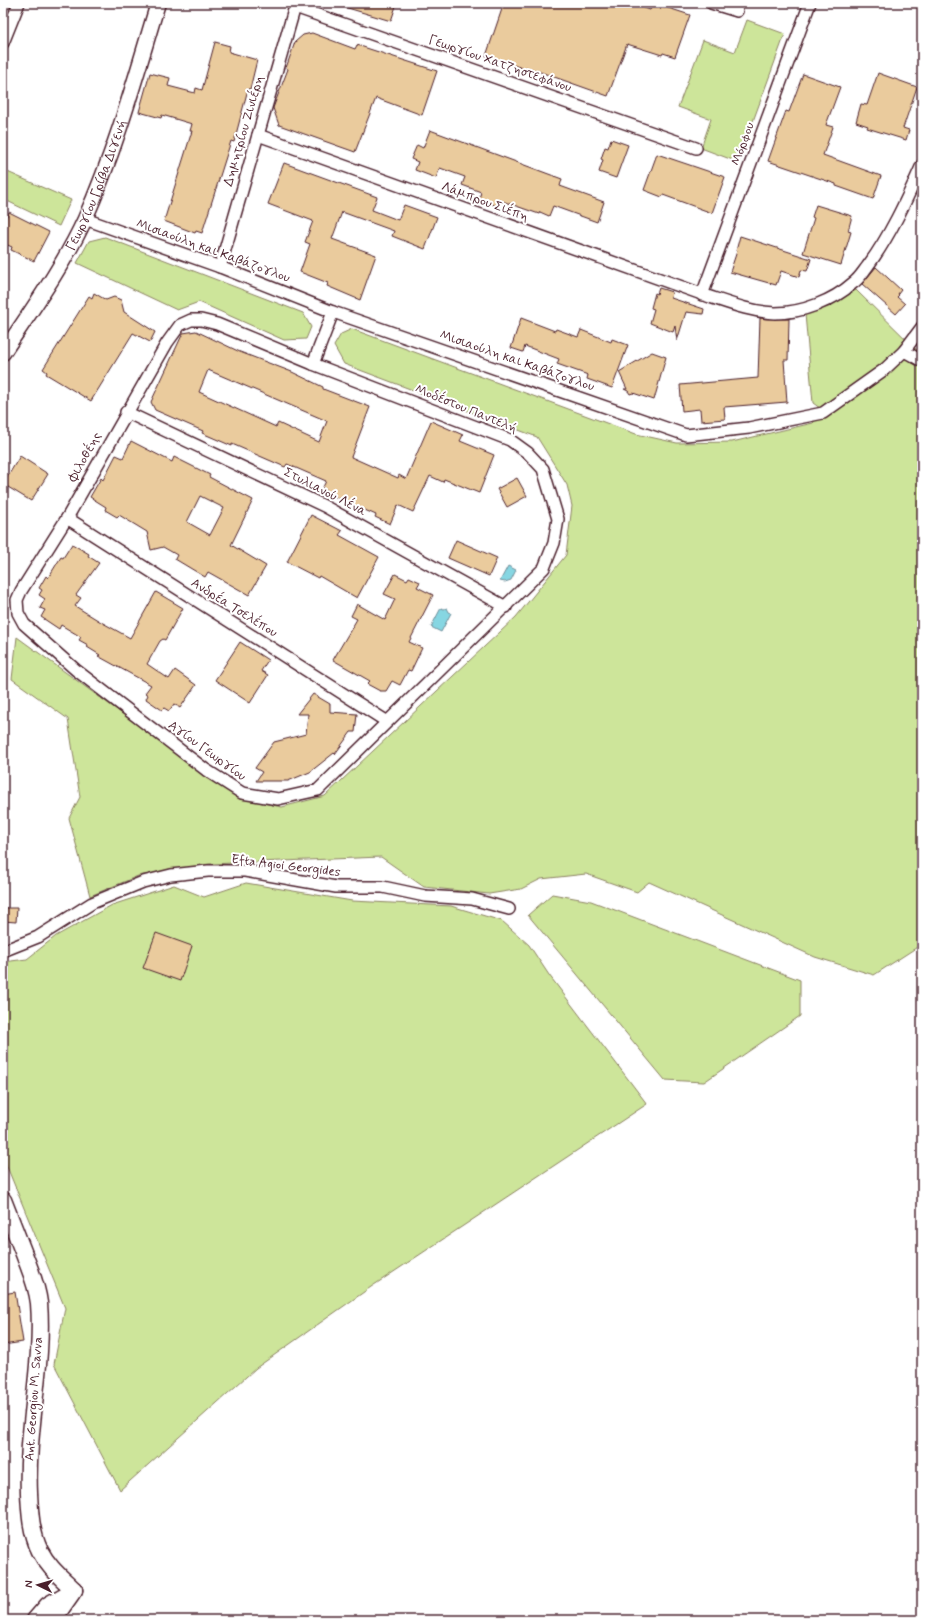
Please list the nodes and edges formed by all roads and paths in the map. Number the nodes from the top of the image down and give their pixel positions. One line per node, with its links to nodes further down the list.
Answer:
1 (19, 3): 7 (street)
2 (158, 3): 11 (street, Γεωργίου Γρίβα Διγενή)
3 (711, 3): 6 (street)
4 (810, 3): 13 (street, Μόρφου)
5 (296, 5): 8 (street, Δημητρίου Ζινιέρη); 9 (street, Γεωργίου Χατζηστεφάνου)
6 (738, 11)
7 (3, 43)
8 (258, 135): 12 (street, Δημητρίου Ζινιέρη); 13 (street, Λάμπρου Σιέπη)
9 (696, 148)
10 (922, 165): 13 (street, Λάμπρου Σιέπη)
11 (85, 219): 12 (street, Μισιαούλη και Καβάζογλου); 18 (street, Γεωργίου Γρίβα Διγενή)
12 (220, 267): 14 (street, Μισιαούλη και Καβάζογλου)
13 (702, 294)
14 (333, 312): 17 (street, Μισιαούλη και Καβάζογλου); 20 (street)
15 (201, 320): 20 (street, Μοδέστου Παντελή); 21 (street, Φιλοθέης)
16 (922, 327): 17 (street, Μισιαούλη και Καβάζογλου)
17 (904, 351): 19 (street)
18 (3, 353)
19 (922, 361)
20 (312, 364): 23 (street, Μοδέστου Παντελή)
21 (126, 412): 22 (street, Φιλοθέης); 23 (street, Στυλιανού Λένα)
22 (67, 518): 24 (street, Φιλοθέης); 25 (street, Ανδρέα Τσελέπου)
23 (506, 607): 25 (street, Αγίου Γεωργίου)
24 (24, 624): 25 (street, Αγίου Γεωργίου)
25 (386, 722)
26 (509, 909): 27 (street, Efta Agioi Georgides)
27 (3, 951)
28 (4, 1205): 29 (main road, Ant. Georgiou M. Savva)
29 (74, 1590): 30 (main road); 31 (main road)
30 (35, 1620)
31 (53, 1620)

